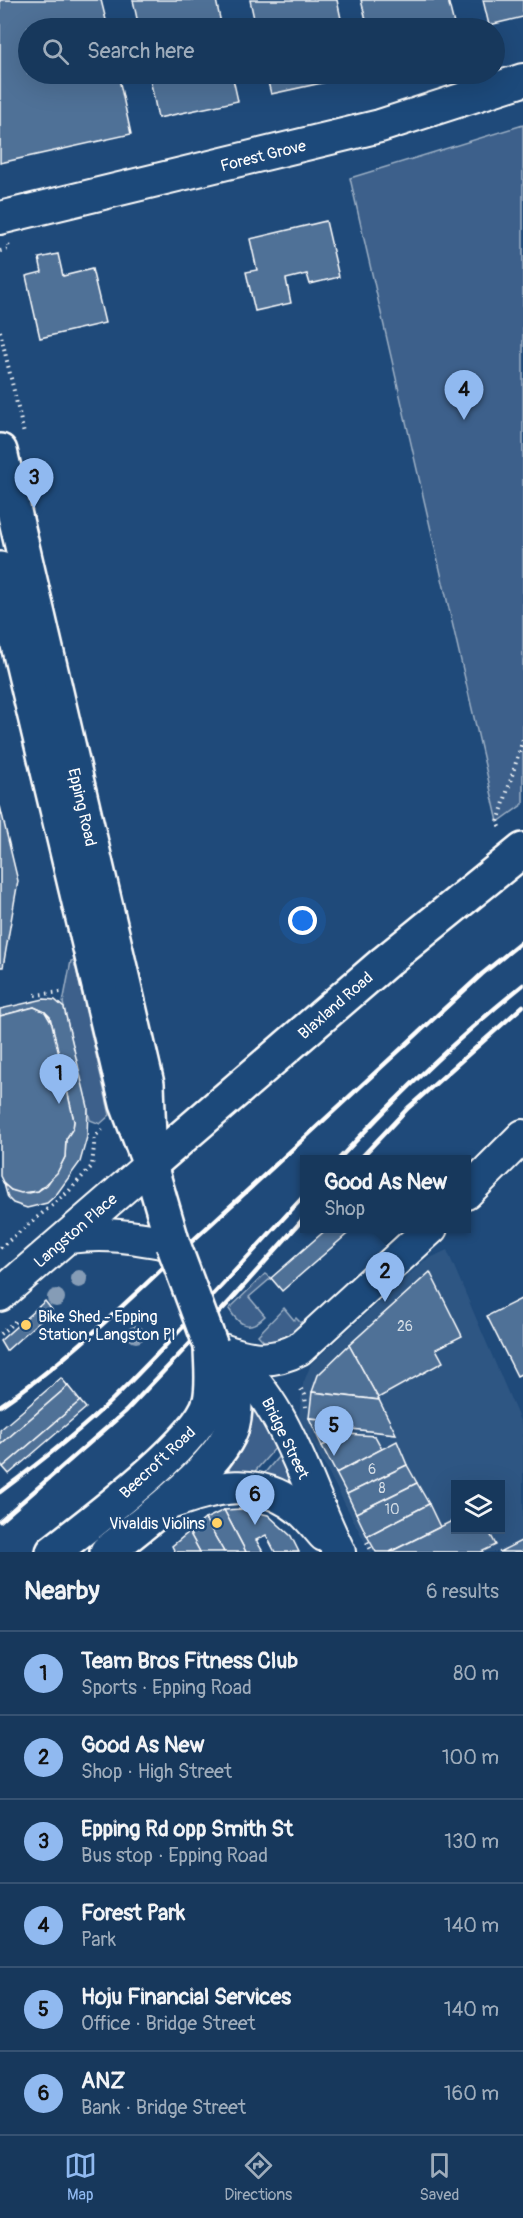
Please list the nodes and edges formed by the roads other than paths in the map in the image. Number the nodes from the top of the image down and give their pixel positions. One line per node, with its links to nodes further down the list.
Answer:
1 (523, 80): 2 (street, Forest Grove)
2 (0, 218)
3 (0, 451): 7 (main road, Epping Road)
4 (0, 569): 7 (main road, Epping Road)
5 (523, 850): 7 (main road, Blaxland Road)
6 (523, 1136): 8 (street)
7 (150, 1165): 10 (street, Langston Place); 11 (main road, Epping Road)
8 (471, 1188)
9 (425, 1233): 14 (street)
10 (68, 1237): 11 (street); 12 (street, Langston Place)
11 (173, 1244): 13 (main road, Beecroft Road, bridge)
12 (9, 1307)
13 (211, 1346): 14 (street); 15 (street, Bridge Street); 17 (main road, Beecroft Road); 19 (main road, Beecroft Road)
14 (299, 1349): 15 (street)
15 (275, 1413): 18 (street, Bridge Street)
16 (256, 1488): 17 (street, Beecroft Road); 18 (street, Bridge Street)
17 (167, 1503): 20 (main road, Beecroft Road)
18 (338, 1551)
19 (53, 1552)
20 (107, 1552)

